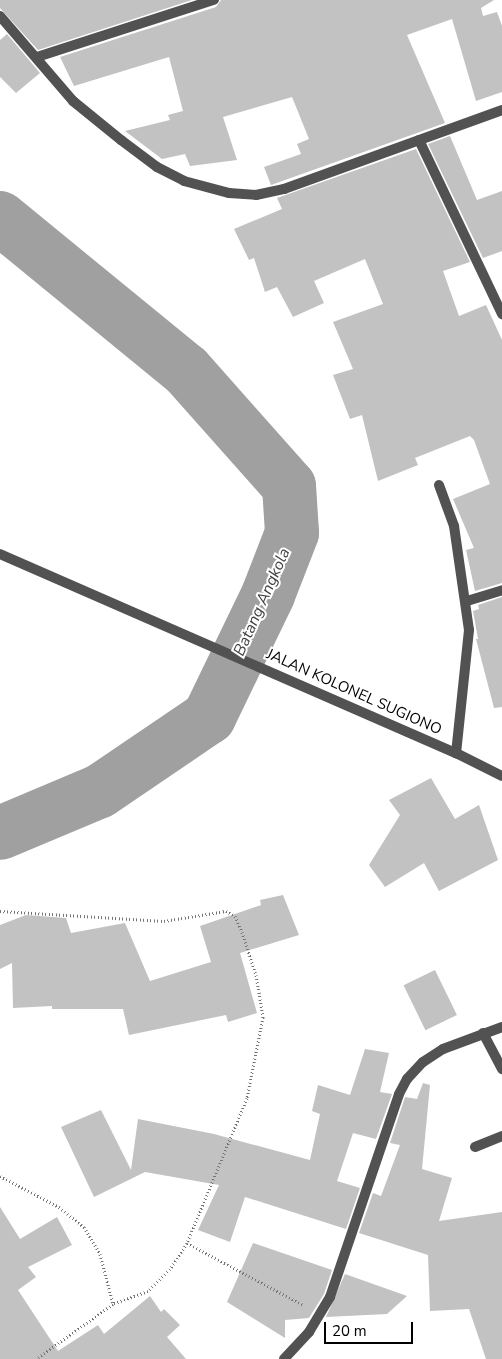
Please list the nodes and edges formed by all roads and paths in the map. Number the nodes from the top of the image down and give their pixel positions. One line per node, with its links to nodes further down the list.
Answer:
1 (214, 0): 3 (street)
2 (0, 16): 3 (street)
3 (37, 57): 5 (street)
4 (502, 110): 5 (street)
5 (419, 140): 6 (street)
6 (502, 314)
7 (439, 485): 10 (street)
8 (0, 554): 11 (street, JALAN KOLONEL SUGIONO)
9 (502, 590): 10 (street)
10 (467, 600): 11 (street)
11 (456, 753): 12 (street, JALAN KOLONEL SUGIONO)
12 (502, 776)
13 (0, 911): 20 (path)
14 (502, 1027): 15 (street)
15 (483, 1033): 16 (street); 22 (street)
16 (502, 1070)
17 (502, 1136): 18 (street)
18 (475, 1147)
19 (0, 1176): 21 (path)
20 (187, 1243): 21 (path); 22 (path)
21 (113, 1304): 23 (path)
22 (321, 1315): 24 (street)
23 (36, 1359)
24 (284, 1359)

